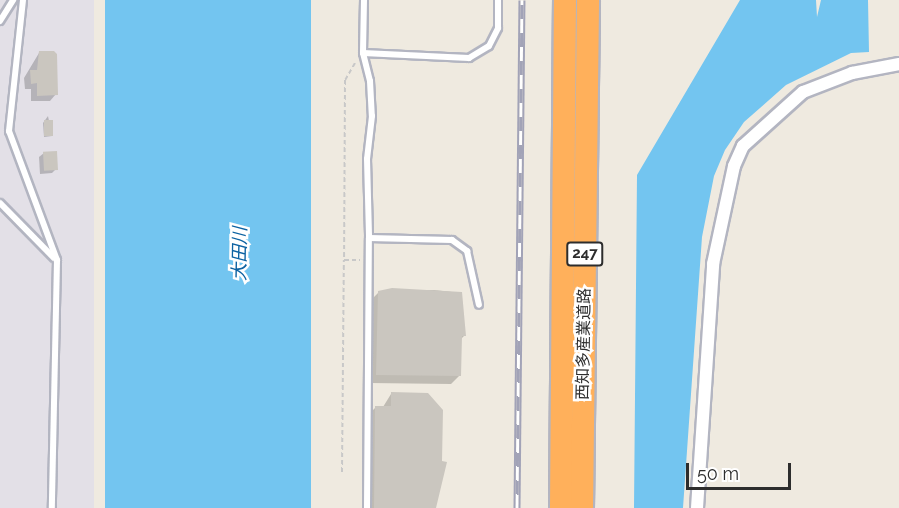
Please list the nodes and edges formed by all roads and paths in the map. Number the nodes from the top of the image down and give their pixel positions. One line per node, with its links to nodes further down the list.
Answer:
1 (13, 0): 7 (lane)
2 (23, 0): 12 (lane)
3 (364, 0): 8 (lane)
4 (498, 0): 8 (lane)
5 (565, 0): 19 (highway, 西知多産業道路 / 247)
6 (588, 0): 20 (highway, 西知多産業道路 / 247)
7 (0, 21)
8 (363, 53): 11 (lane); 13 (path)
9 (899, 64): 21 (street)
10 (0, 203): 12 (lane)
11 (369, 238): 14 (lane); 15 (lane)
12 (57, 260): 17 (lane)
13 (344, 260): 14 (path); 16 (path)
14 (369, 260): 18 (lane)
15 (479, 305)
16 (342, 472)
17 (52, 508)
18 (367, 508)
19 (561, 508)
20 (582, 508)
21 (698, 508)

